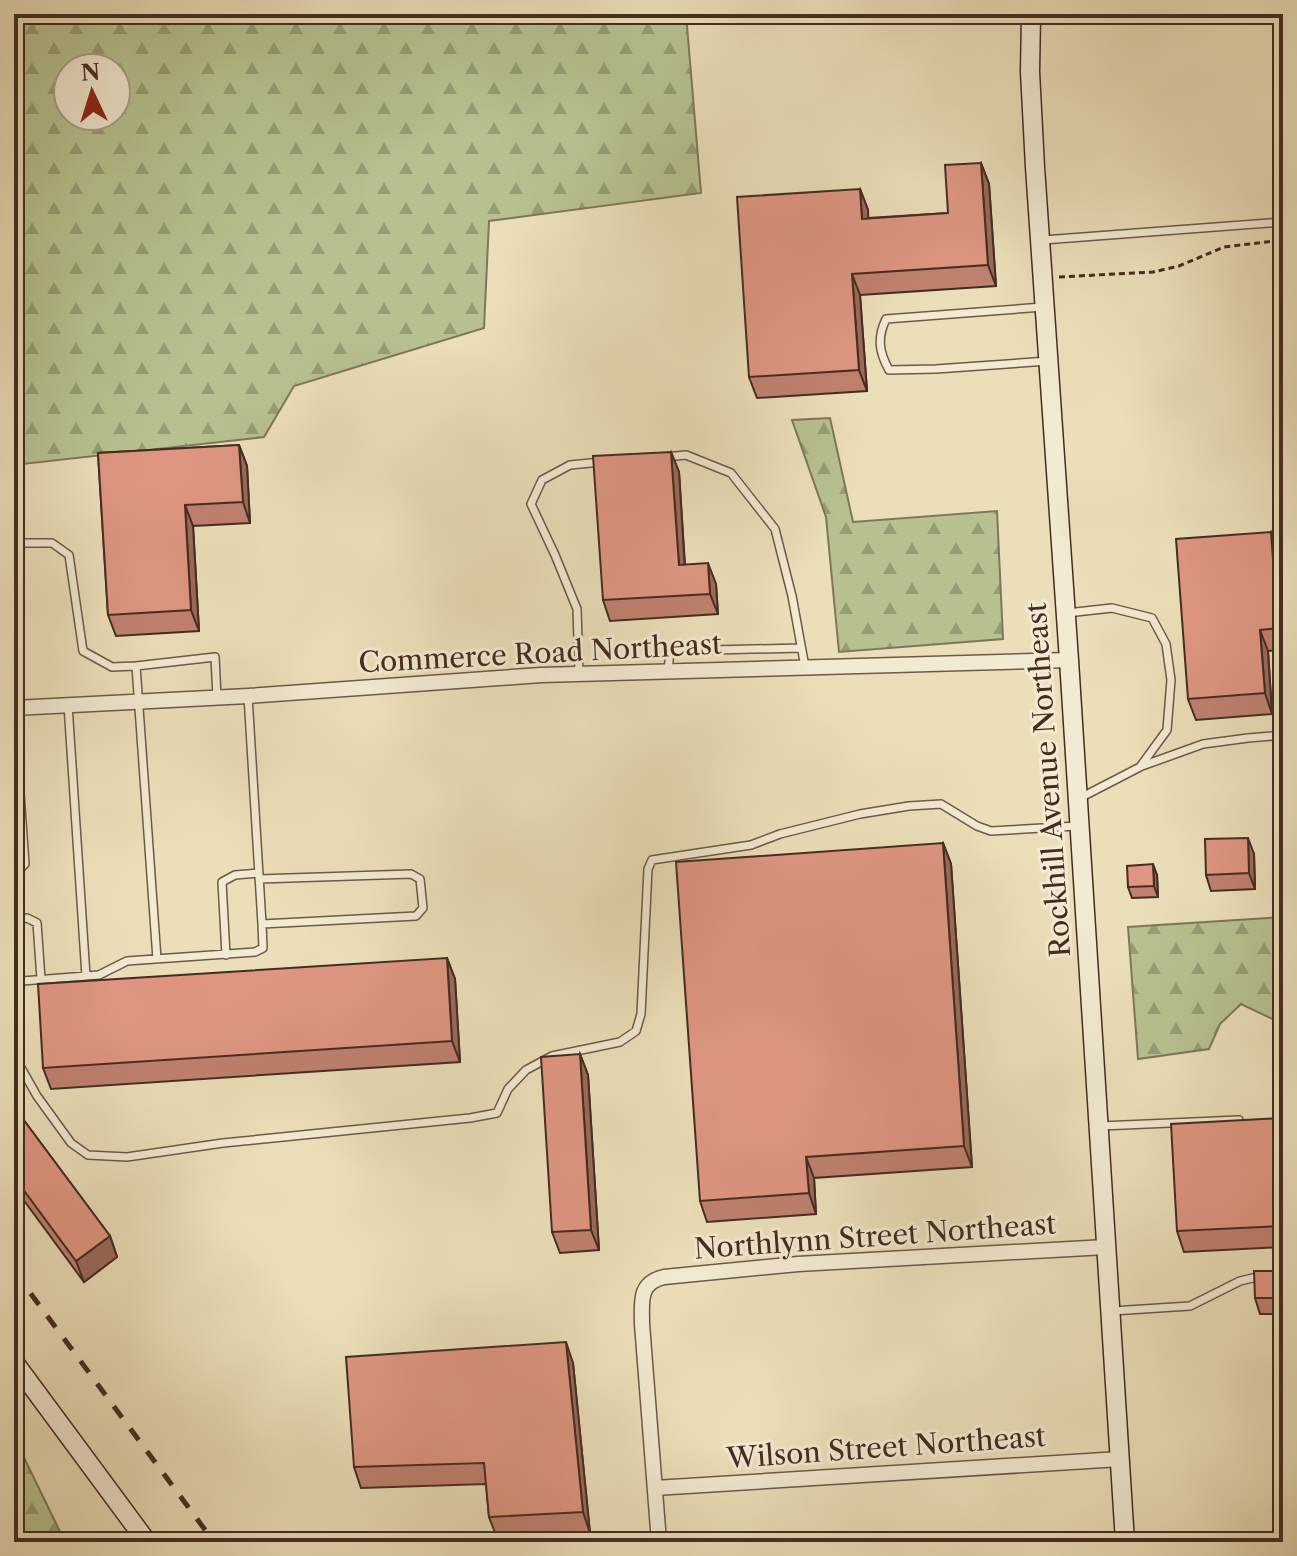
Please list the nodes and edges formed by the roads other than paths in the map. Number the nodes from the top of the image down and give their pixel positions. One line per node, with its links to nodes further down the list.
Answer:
1 (1031, 14): 3 (street, Rockhill Avenue Northeast)
2 (1283, 222): 3 (lane)
3 (1040, 241): 4 (street, Rockhill Avenue Northeast)
4 (1045, 307): 5 (street, Rockhill Avenue Northeast); 5 (lane)
5 (1049, 361): 9 (street, Rockhill Avenue Northeast)
6 (657, 458): 10 (lane)
7 (614, 461): 15 (lane)
8 (14, 543): 12 (lane)
9 (1066, 613): 11 (street, Rockhill Avenue Northeast); 22 (lane)
10 (801, 648): 13 (lane); 14 (lane)
11 (1069, 660): 13 (street, Commerce Road Northeast); 24 (street, Rockhill Avenue Northeast)
12 (136, 666): 17 (lane); 18 (lane)
13 (805, 667): 14 (street, Commerce Road Northeast)
14 (668, 671): 15 (street, Commerce Road Northeast)
15 (579, 674): 16 (street, Commerce Road Northeast)
16 (248, 696): 17 (street, Commerce Road Northeast); 28 (lane)
17 (217, 697): 18 (street, Commerce Road Northeast)
18 (139, 701): 19 (street, Commerce Road Northeast); 32 (lane)
19 (68, 705): 20 (street, Commerce Road Northeast); 33 (lane)
20 (14, 708): 23 (lane)
21 (1283, 735): 22 (lane)
22 (1140, 767): 24 (lane)
23 (17, 780): 26 (lane)
24 (1078, 799): 25 (street, Rockhill Avenue Northeast)
25 (1079, 826): 36 (lane); 38 (street, Rockhill Avenue Northeast)
26 (18, 828): 27 (lane)
27 (14, 872)
28 (259, 876): 30 (lane); 30 (lane); 31 (lane)
29 (14, 919): 34 (lane)
30 (262, 924): 31 (lane)
31 (226, 955): 32 (lane)
32 (157, 959): 33 (lane)
33 (86, 976): 34 (lane)
34 (41, 979): 35 (lane)
35 (14, 991)
36 (14, 1001)
37 (1239, 1120): 38 (lane)
38 (1098, 1126): 39 (street, Rockhill Avenue Northeast)
39 (1106, 1247): 41 (street, Rockhill Avenue Northeast); 44 (street, Northlynn Street Northeast)
40 (1271, 1275): 41 (lane)
41 (1110, 1311): 43 (street, Rockhill Avenue Northeast)
42 (14, 1362): 45 (street)
43 (1120, 1459): 44 (street, Wilson Street Northeast); 47 (street, Rockhill Avenue Northeast)
44 (655, 1488): 46 (street)
45 (147, 1542)
46 (659, 1542)
47 (1125, 1542)

